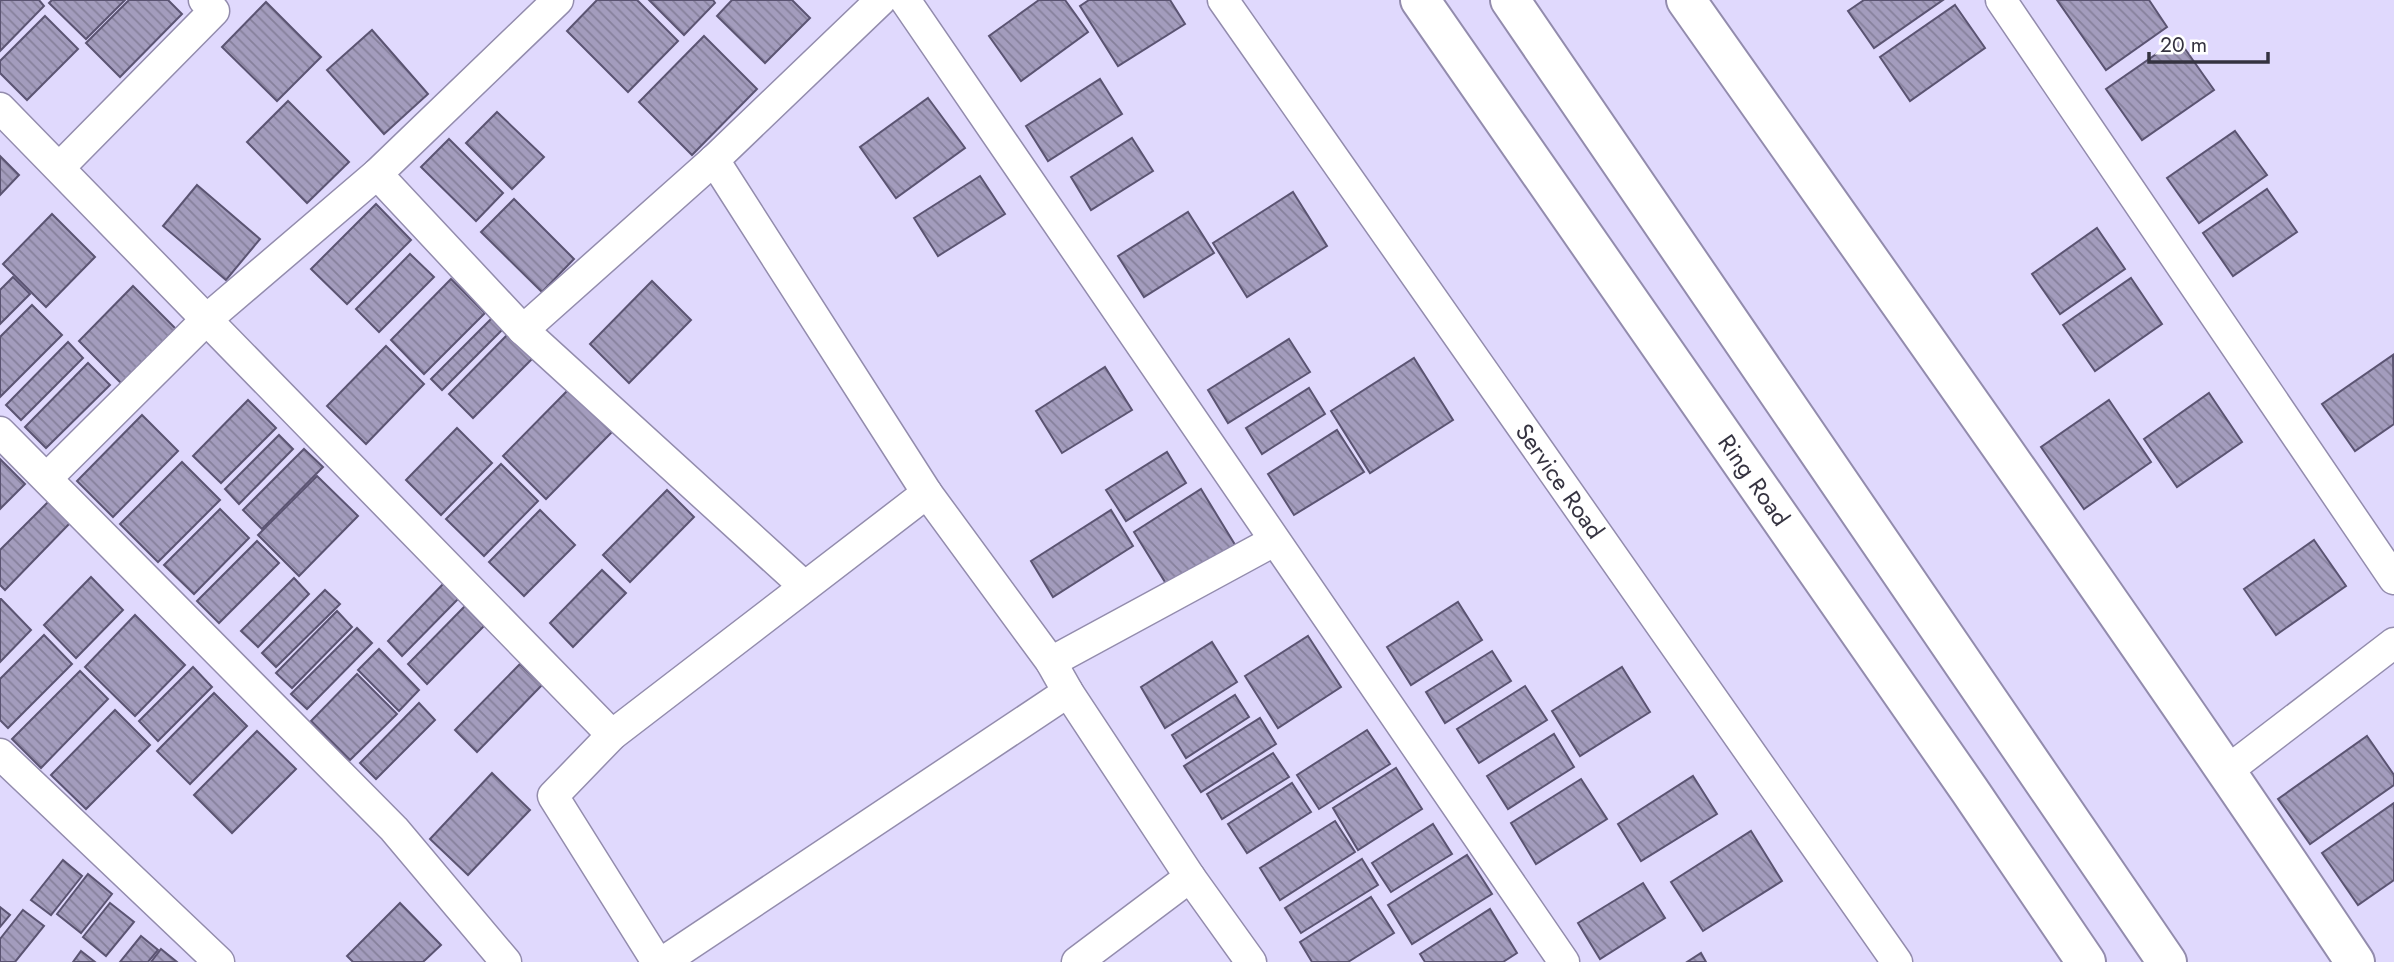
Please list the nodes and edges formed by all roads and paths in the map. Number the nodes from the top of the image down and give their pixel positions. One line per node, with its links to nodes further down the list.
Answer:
1 (558, 0): 13 (street)
2 (881, 0): 11 (street)
3 (905, 0): 19 (street)
4 (1223, 0): 36 (street, Service Road)
5 (1420, 0): 37 (main road, Ring Road)
6 (1510, 0): 38 (main road)
7 (1686, 0): 27 (main road)
8 (2001, 0): 20 (street)
9 (215, 4): 12 (street)
10 (0, 108): 12 (street)
11 (714, 160): 15 (street); 18 (street)
12 (60, 167): 14 (street)
13 (377, 174): 14 (street); 15 (street)
14 (206, 320): 17 (street); 25 (street)
15 (523, 330): 21 (street)
16 (0, 432): 17 (street)
17 (47, 478): 30 (street)
18 (927, 493): 21 (street); 23 (street)
19 (1274, 541): 23 (street); 35 (street)
20 (2394, 579)
21 (804, 586): 25 (street)
22 (2394, 643): 27 (street)
23 (1051, 662): 24 (street)
24 (1068, 692): 28 (street); 32 (street)
25 (612, 735): 31 (street)
26 (0, 754): 29 (street)
27 (2227, 771): 39 (main road)
28 (1189, 877): 33 (street); 34 (street)
29 (219, 962)
30 (506, 962)
31 (657, 962)
32 (663, 962)
33 (1077, 962)
34 (1251, 962)
35 (1564, 962)
36 (1897, 962)
37 (2086, 962)
38 (2167, 962)
39 (2355, 962)

